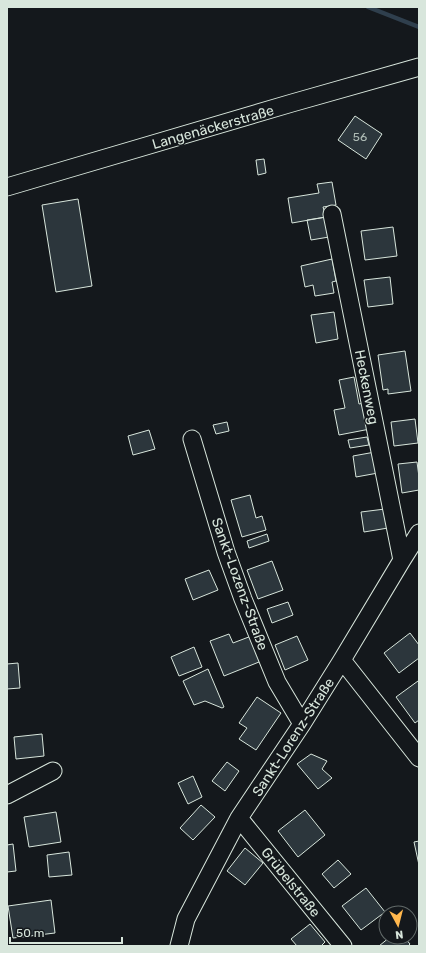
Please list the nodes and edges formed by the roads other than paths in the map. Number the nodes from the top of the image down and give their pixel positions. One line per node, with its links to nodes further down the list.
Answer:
1 (419, 67): 2 (street, Langenäckerstraße)
2 (7, 187)
3 (332, 214): 6 (street, Heckenweg)
4 (192, 439): 8 (street, Sankt-Lozenz-Straße)
5 (419, 533): 6 (street, Sankt-Lorenz-Straße)
6 (402, 560): 7 (street, Sankt-Lorenz-Straße)
7 (342, 660): 8 (street, Sankt-Lorenz-Straße); 9 (street)
8 (302, 724): 12 (street, Sankt-Lorenz-Straße)
9 (419, 758)
10 (53, 771): 11 (street)
11 (7, 795)
12 (239, 818): 13 (street, Sankt-Lorenz-Straße); 14 (street, Grübelstraße)
13 (179, 946)
14 (343, 946)

